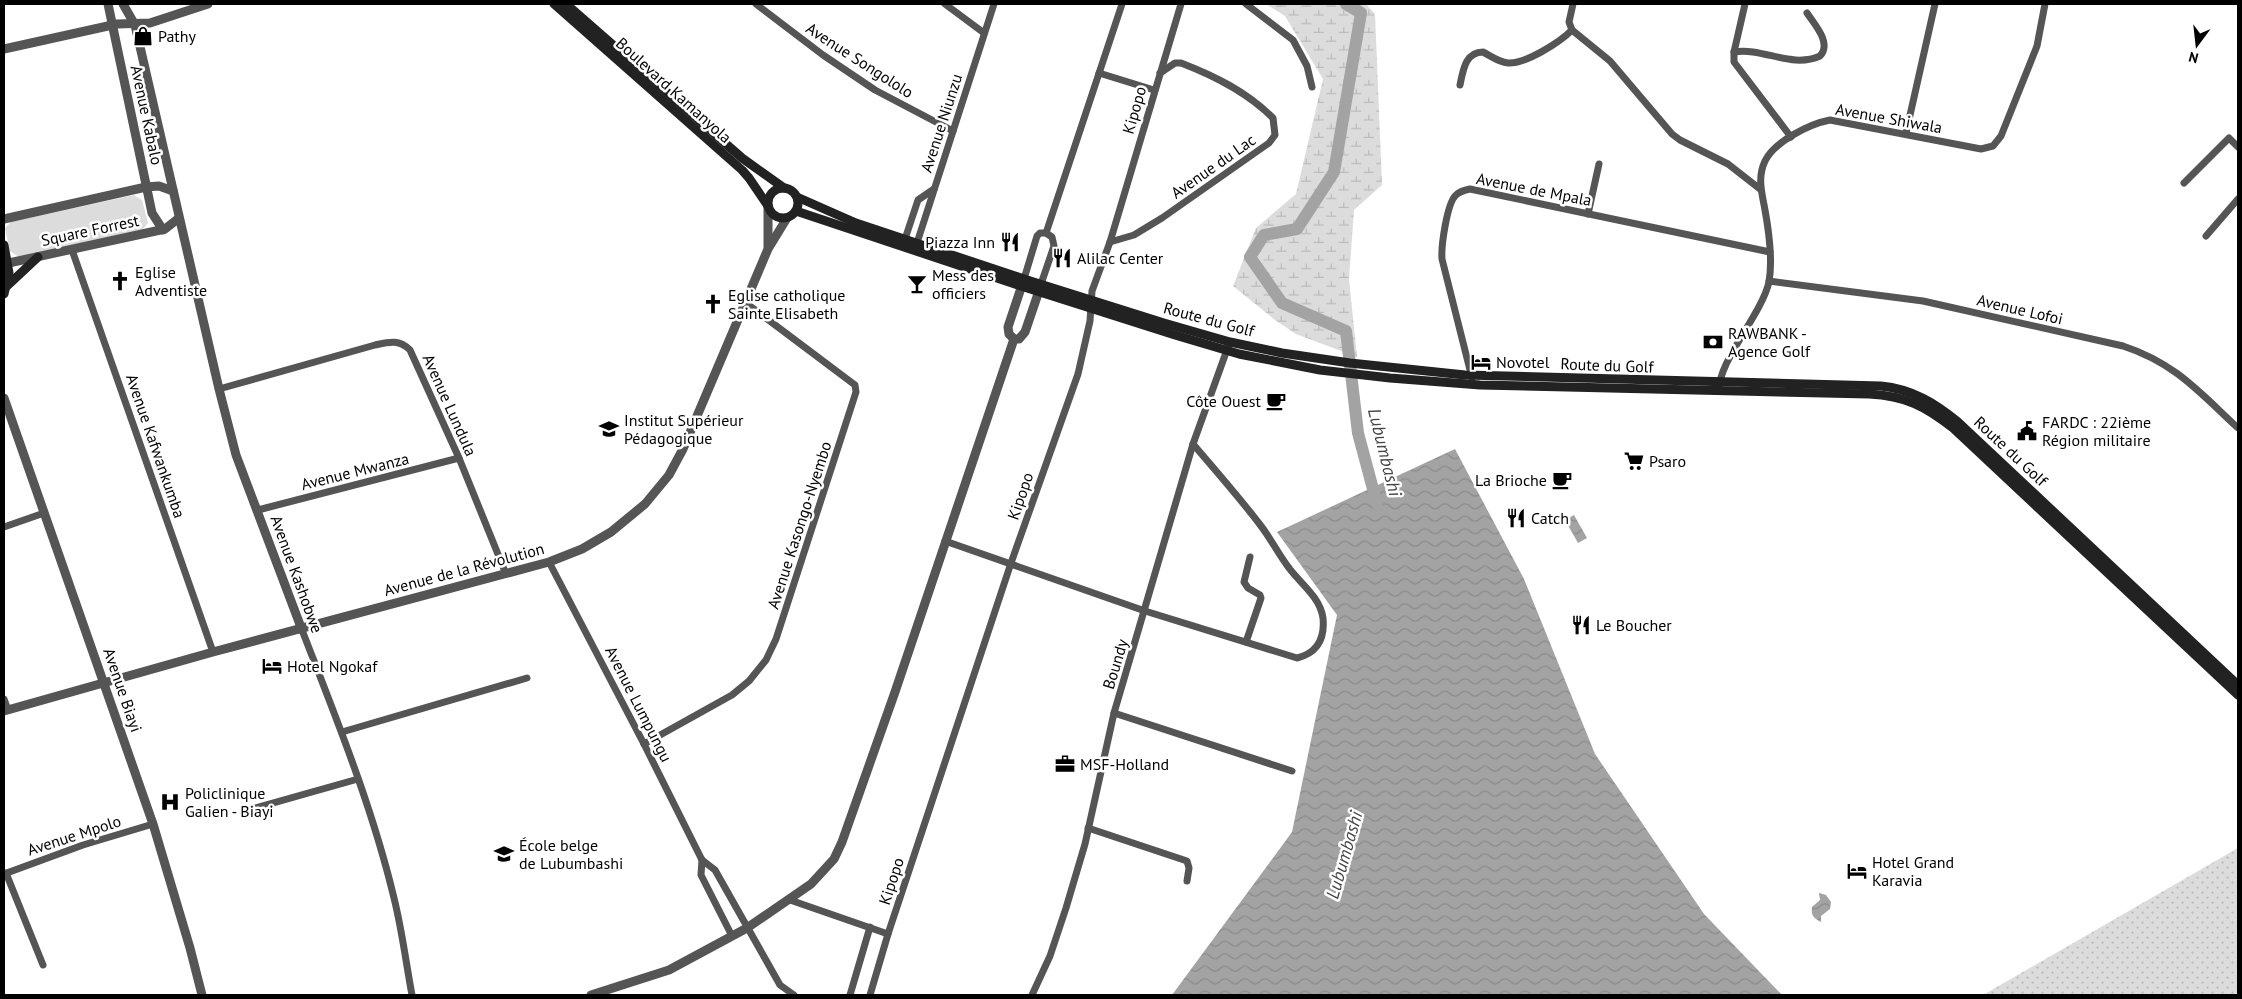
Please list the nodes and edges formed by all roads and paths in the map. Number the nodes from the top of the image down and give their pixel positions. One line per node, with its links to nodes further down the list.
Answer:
1 (108, 4): 17 (street, Avenue Kabalo)
2 (123, 4): 18 (street, Avenue Kabalo)
3 (208, 4): 18 (street)
4 (554, 4): 28 (main road, Boulevard Kamanyola)
5 (566, 4): 28 (main road, Boulevard Kamanyola)
6 (756, 4): 29 (street, Avenue Songololo)
7 (945, 4): 20 (street)
8 (994, 4): 20 (street, Avenue Niunzu)
9 (1122, 4): 23 (street)
10 (1182, 4): 24 (street, Kipopo)
11 (1246, 4): 26 (street)
12 (1573, 4): 19 (street)
13 (1745, 4): 22 (street)
14 (1935, 4): 30 (street)
15 (2046, 4): 30 (street, Avenue Shiwala)
16 (1807, 13): 22 (street)
17 (112, 25): 18 (street); 21 (street); 35 (street, Avenue Kabalo)
18 (135, 25): 39 (street, Avenue Kabalo)
19 (1572, 30): 25 (street); 38 (street)
20 (984, 33): 29 (street, Avenue Niunzu)
21 (4, 49)
22 (1734, 52): 31 (street)
23 (1099, 73): 27 (street); 49 (street)
24 (1160, 73): 27 (street, Kipopo); 51 (street, Avenue du Lac)
25 (1460, 85)
26 (1312, 87)
27 (1154, 90): 51 (street, Kipopo)
28 (667, 99): 36 (main road, Boulevard Kamanyola); 42 (main road, Boulevard Kamanyola)
29 (953, 131): 37 (street, Avenue Niunzu)
30 (1906, 133): 31 (street, Avenue Shiwala)
31 (1791, 137): 38 (street, Avenue Shiwala)
32 (2238, 147): 34 (street)
33 (1600, 164): 44 (street)
34 (2184, 183)
35 (146, 187): 39 (street, Square Forrest); 47 (street, Square Forrest); 48 (street, Avenue Kabalo)
36 (784, 188): 40 (main road); 42 (main road)
37 (934, 189): 52 (street); 55 (street, Avenue Niunzu)
38 (1760, 189): 58 (street, Avenue Shiwala)
39 (173, 191): 45 (street, Avenue Kabalo)
40 (797, 197): 43 (main road); 52 (main road, Route du Golf)
41 (2238, 199): 50 (street)
42 (768, 206): 46 (main road); 56 (street)
43 (796, 211): 46 (main road); 52 (main road)
44 (1588, 214): 58 (street, Avenue de Mpala); 69 (street, Avenue de Mpala)
45 (179, 218): 48 (street, Square Forrest); 54 (street, Avenue Kashobwe)
46 (788, 218): 56 (street)
47 (4, 219)
48 (164, 229): 54 (street); 57 (street, Square Forrest)
49 (1046, 234): 61 (street); 63 (street)
50 (2206, 236)
51 (1110, 242): 66 (street, Kipopo)
52 (903, 243): 55 (main road, Route du Golf)
53 (4, 244): 60 (main road)
54 (185, 244): 71 (street, Avenue Kashobwe)
55 (915, 247): 61 (main road, Route du Golf)
56 (768, 249): 65 (street, Avenue de la Révolution)
57 (72, 250): 59 (street, Square Forrest); 87 (street, Avenue Kafwankumba)
58 (1770, 252): 62 (street, Avenue Shiwala)
59 (38, 257): 60 (street, Square Forrest); 64 (main road)
60 (6, 264): 64 (main road)
61 (1023, 282): 63 (main road, Route du Golf); 67 (street)
62 (1769, 282): 70 (street, Avenue Shiwala); 73 (street, Avenue Lofoi)
63 (1040, 288): 66 (main road, Route du Golf); 67 (street)
64 (6, 290)
65 (746, 303): 81 (street, Avenue de la Révolution); 96 (street, Avenue Kasongo-Nyembo)
66 (1090, 304): 68 (main road, Route du Golf); 82 (street, Kipopo)
67 (1014, 339): 79 (street)
68 (1229, 346): 69 (main road, Route du Golf); 69 (main road); 74 (street, Boundy)
69 (1472, 380): 70 (main road, Route du Golf)
70 (1719, 387): 90 (main road, Route du Golf); 91 (main road)
71 (219, 389): 75 (street, Avenue Lundula); 76 (street, Avenue Kashobwe)
72 (4, 398): 77 (street, Avenue Biayi)
73 (2238, 428)
74 (1193, 444): 84 (street, Boundy); 86 (street)
75 (459, 458): 76 (street, Avenue Mwanza); 83 (street, Avenue Lundula)
76 (258, 510): 85 (street, Avenue Kashobwe)
77 (44, 513): 78 (street); 89 (street, Avenue Biayi)
78 (4, 526)
79 (946, 541): 82 (street); 105 (street)
80 (1250, 557): 86 (street)
81 (549, 562): 83 (street, Avenue de la Révolution); 96 (street, Avenue Lumpungu)
82 (1012, 563): 84 (street); 108 (street, Kipopo)
83 (506, 574): 85 (street, Avenue de la Révolution)
84 (1145, 611): 86 (street); 94 (street, Boundy)
85 (302, 630): 87 (street, Avenue de la Révolution); 95 (street, Avenue Kashobwe)
86 (1246, 642)
87 (213, 652): 89 (street, Avenue de la Révolution)
88 (527, 678): 95 (street)
89 (104, 683): 93 (street, Avenue de la Révolution); 100 (street, Avenue Biayi)
90 (2238, 685)
91 (2238, 695)
92 (4, 699): 93 (street)
93 (6, 710)
94 (1114, 713): 97 (street); 101 (street, Boundy)
95 (342, 732): 98 (street, Avenue Kashobwe)
96 (644, 744): 102 (street, Avenue Lumpungu)
97 (1292, 770)
98 (358, 779): 99 (street); 112 (street, Avenue Kashobwe)
99 (245, 811)
100 (153, 824): 103 (street, Avenue Mpolo); 111 (street, Avenue Biayi)
101 (1088, 828): 104 (street); 117 (street, Boundy)
102 (702, 860): 107 (street, Avenue Lumpungu); 109 (street, Avenue Lumpungu)
103 (5, 874): 110 (street)
104 (1187, 881)
105 (790, 900): 106 (street); 107 (street)
106 (870, 927): 108 (street); 115 (street)
107 (747, 928): 109 (street); 114 (street, Avenue Lumpungu)
108 (888, 934): 116 (street, Kipopo)
109 (732, 936): 113 (street)
110 (44, 965)
111 (202, 995)
112 (412, 995)
113 (591, 995)
114 (794, 995)
115 (850, 995)
116 (870, 995)
117 (1032, 995)

